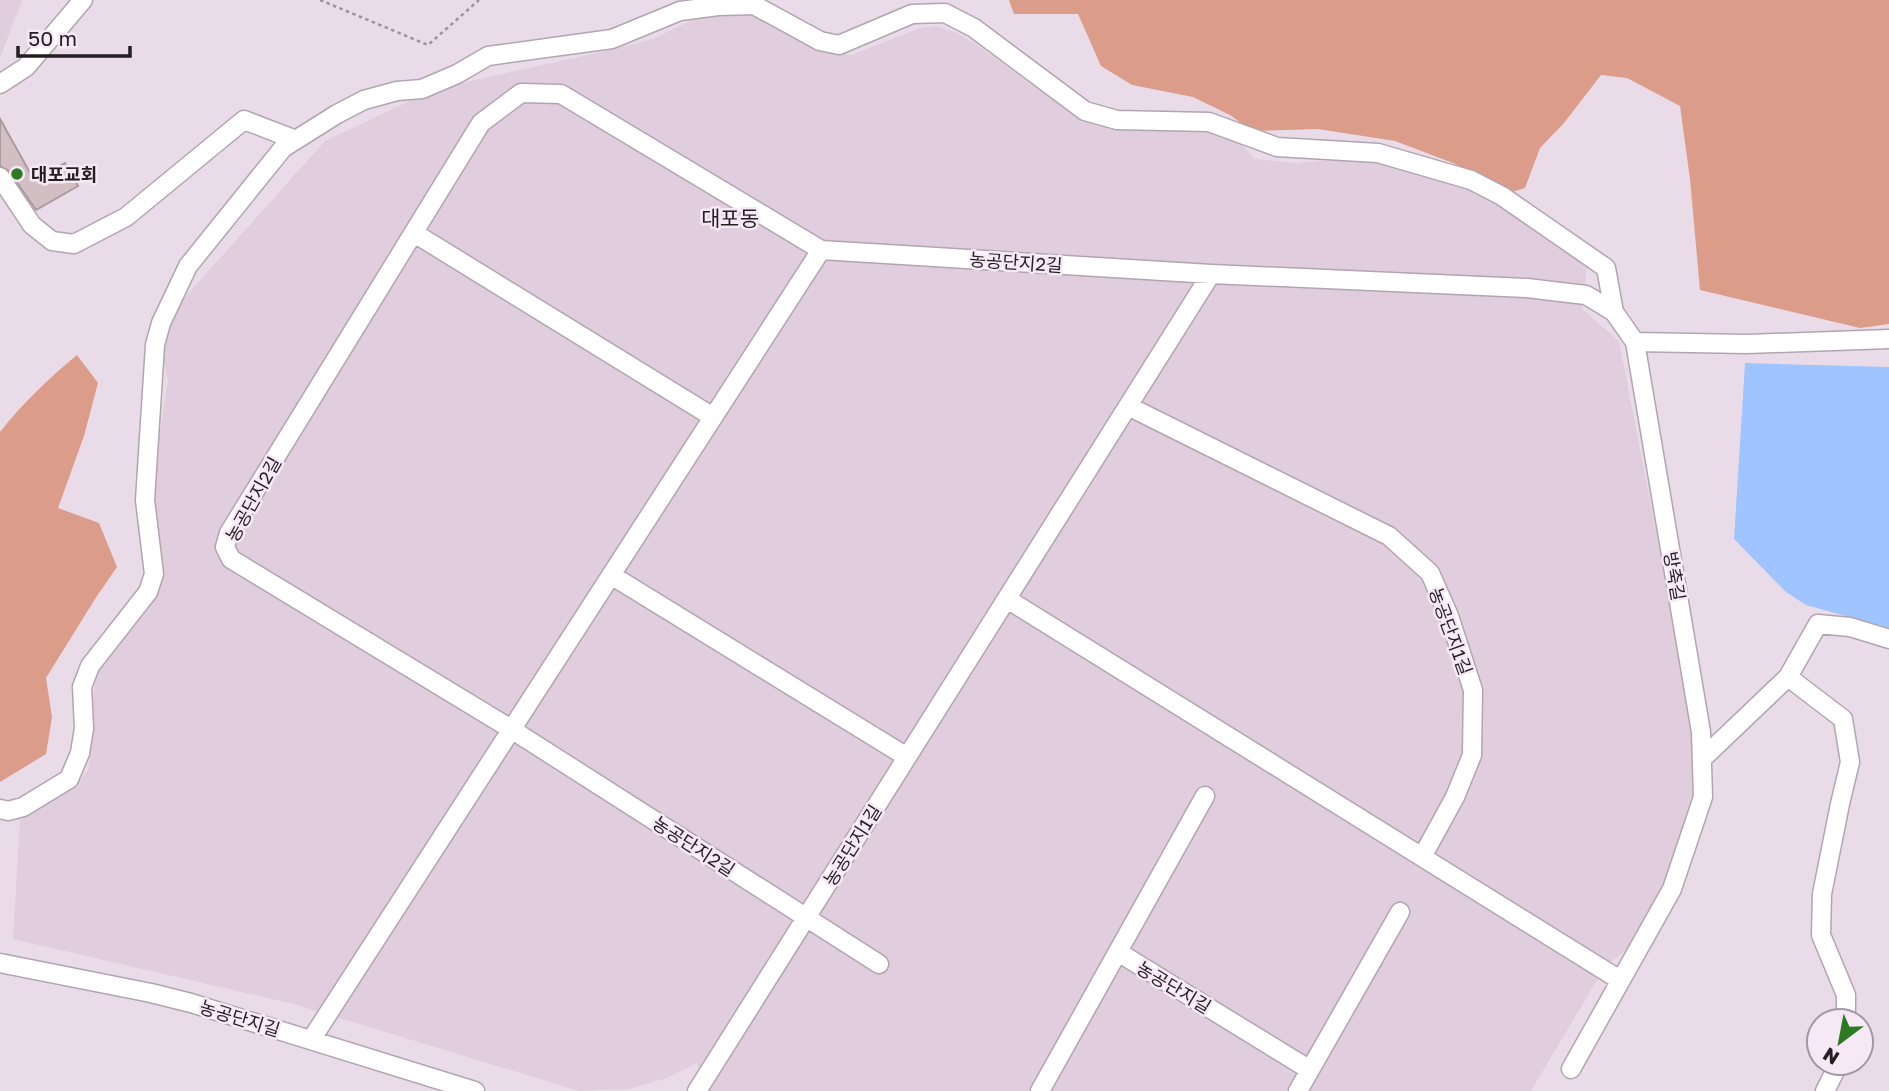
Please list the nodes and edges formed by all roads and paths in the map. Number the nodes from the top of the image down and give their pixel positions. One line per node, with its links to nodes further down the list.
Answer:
1 (83, 0): 4 (street)
2 (320, 0): 3 (path)
3 (479, 0)
4 (0, 84)
5 (296, 141): 6 (street); 10 (street); 23 (street)
6 (0, 177)
7 (414, 233): 8 (street, 농공단지2길); 14 (street); 19 (street, 농공단지2길)
8 (821, 250): 9 (street, 농공단지2길); 14 (street)
9 (1211, 274): 10 (street, 방축길); 13 (street, 농공단지1길)
10 (1614, 312): 12 (street, 방축길)
11 (1889, 339): 12 (street)
12 (1635, 342): 21 (street, 방축길)
13 (1128, 406): 16 (street, 농공단지1길); 24 (street, 농공단지1길)
14 (713, 417): 15 (street)
15 (611, 575): 19 (street); 20 (street)
16 (1007, 598): 20 (street, 농공단지1길); 24 (street)
17 (1889, 639): 18 (street)
18 (1788, 677): 21 (street); 31 (street)
19 (511, 729): 26 (street, 농공단지2길); 32 (street)
20 (907, 757): 26 (street, 농공단지1길)
21 (1702, 759): 30 (street)
22 (1205, 796): 27 (street)
23 (0, 809)
24 (1422, 857): 30 (street)
25 (1401, 912): 34 (street)
26 (806, 917): 29 (street, 농공단지2길); 36 (street, 농공단지1길)
27 (1118, 952): 34 (street, 농공단지길); 37 (street, 농공단지길)
28 (0, 962): 32 (street, 농공단지길)
29 (878, 964)
30 (1620, 980): 33 (street)
31 (1846, 1007)
32 (311, 1040): 35 (street, 농공단지길)
33 (1571, 1069)
34 (1310, 1070): 38 (street)
35 (475, 1091)
36 (697, 1091)
37 (1040, 1091)
38 (1298, 1091)

